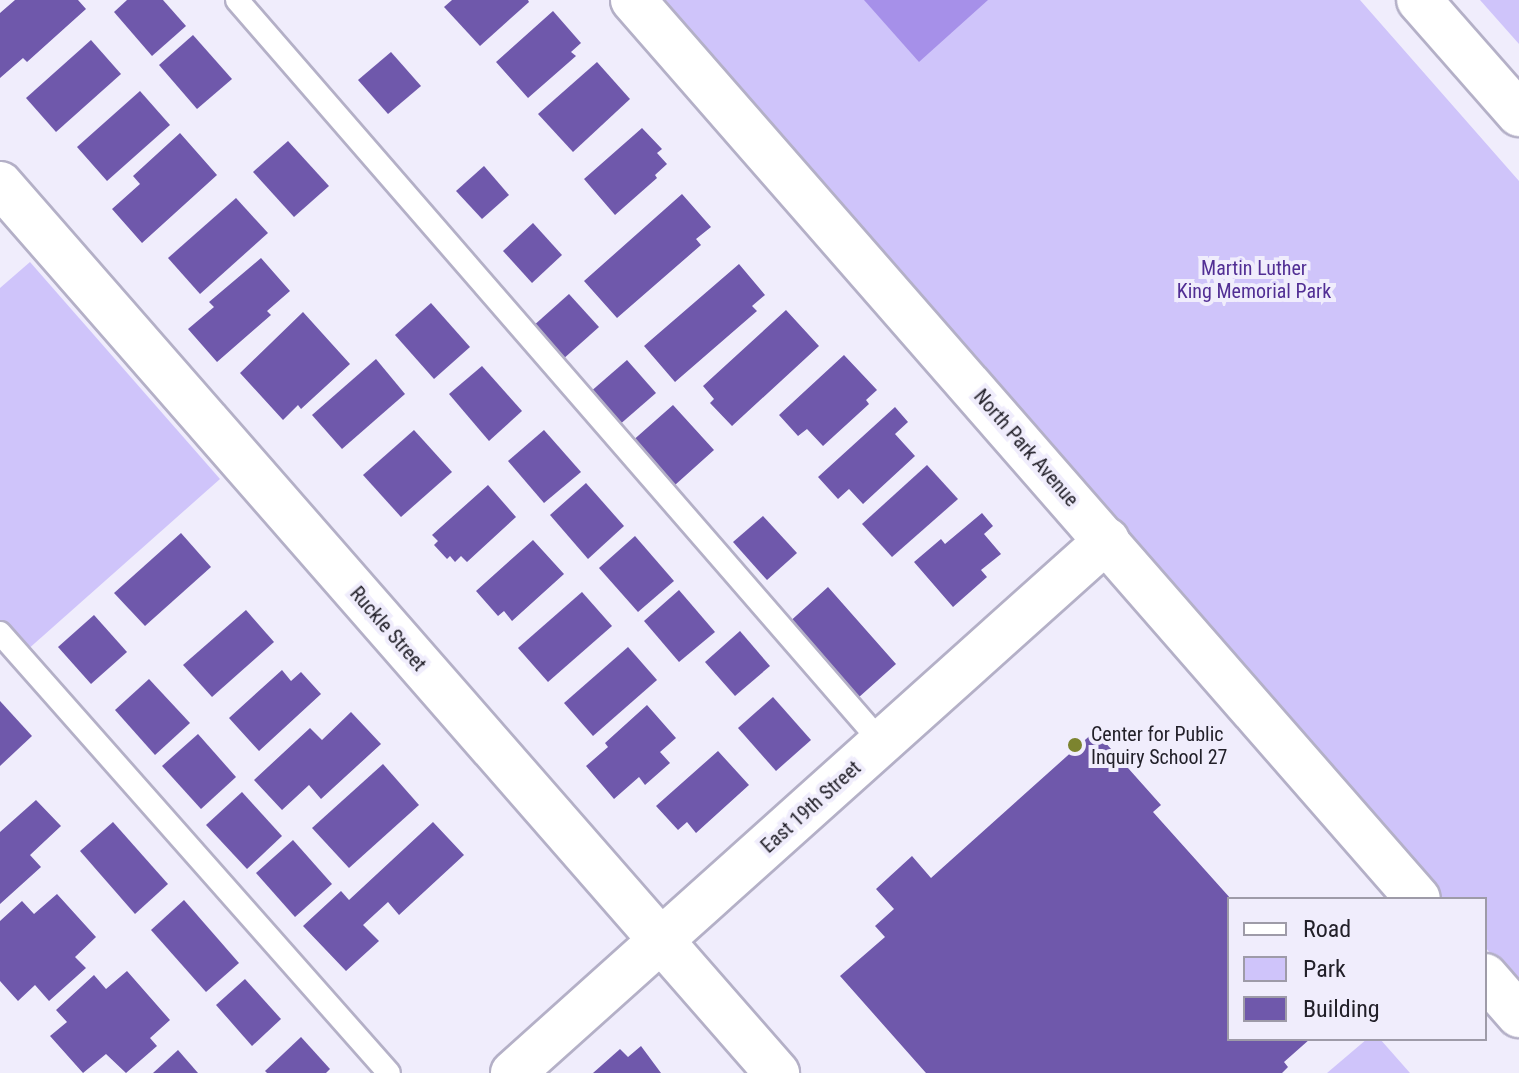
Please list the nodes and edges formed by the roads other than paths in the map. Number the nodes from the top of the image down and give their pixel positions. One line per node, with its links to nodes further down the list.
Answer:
1 (237, 0): 8 (lane)
2 (633, 0): 6 (street, North Park Avenue)
3 (1419, 0): 4 (street)
4 (1519, 114)
5 (0, 184): 10 (street, Ruckle Street)
6 (1107, 540): 8 (street, East 19th Street); 9 (street, North Park Avenue)
7 (0, 633): 13 (lane)
8 (882, 743): 10 (street, East 19th Street)
9 (1416, 897)
10 (662, 942): 14 (street, East 19th Street); 15 (street, Ruckle Street)
11 (1487, 978): 12 (street)
12 (1519, 1015)
13 (389, 1073)
14 (513, 1073)
15 (777, 1073)

